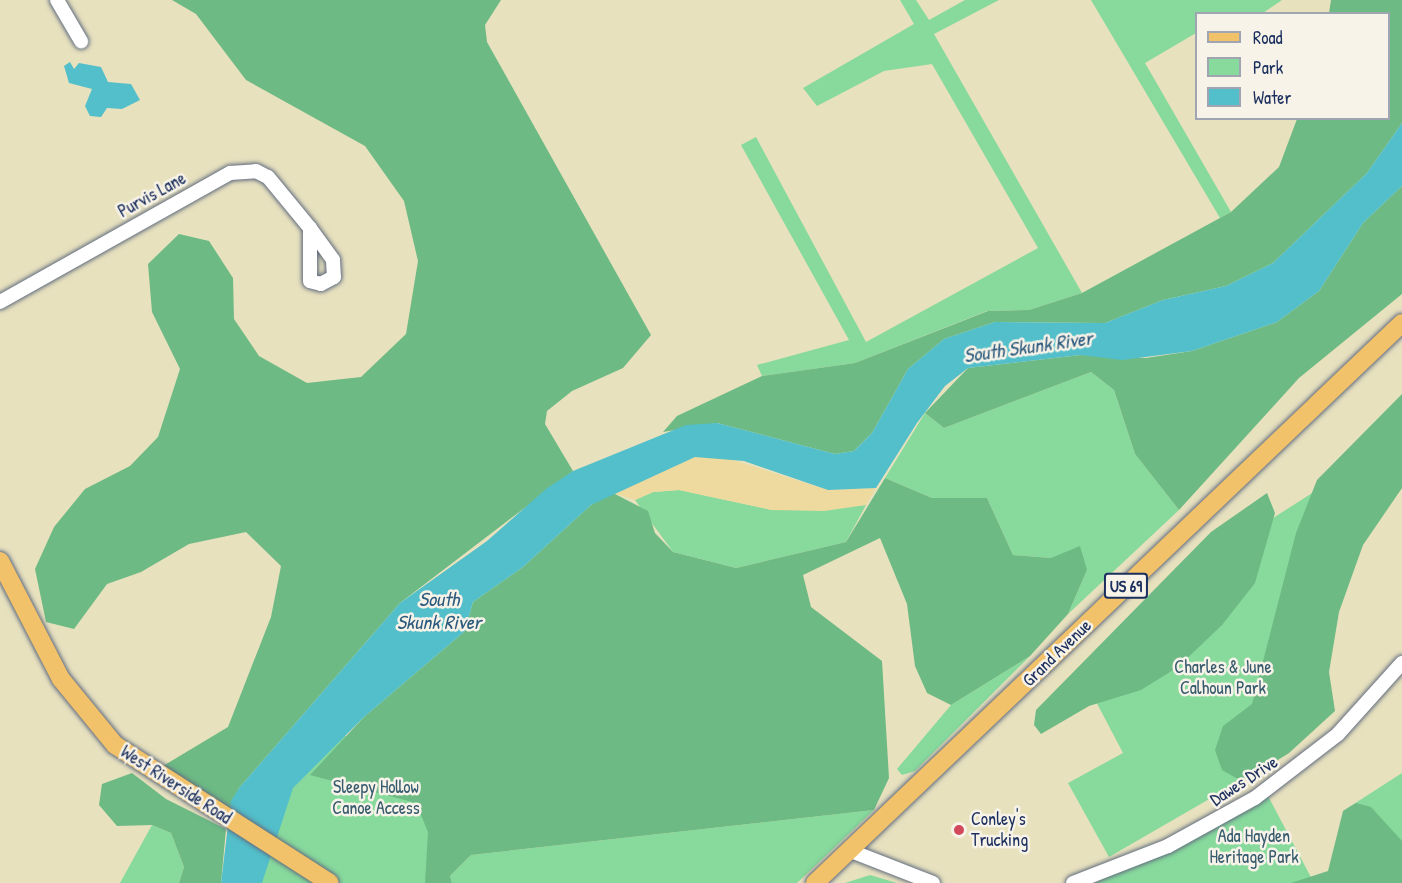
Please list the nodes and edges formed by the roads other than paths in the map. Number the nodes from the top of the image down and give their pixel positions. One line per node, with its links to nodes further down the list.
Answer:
1 (57, 0): 2 (street)
2 (81, 41)
3 (310, 228): 4 (street, Purvis Lane)
4 (0, 302)
5 (1402, 322): 8 (main road, Grand Avenue / US 69)
6 (0, 561): 9 (main road, West Riverside Road)
7 (1402, 663): 12 (street, Dawes Drive)
8 (851, 851): 10 (main road, Grand Avenue / US 69); 11 (street)
9 (330, 883)
10 (815, 883)
11 (933, 883)
12 (1073, 883)

